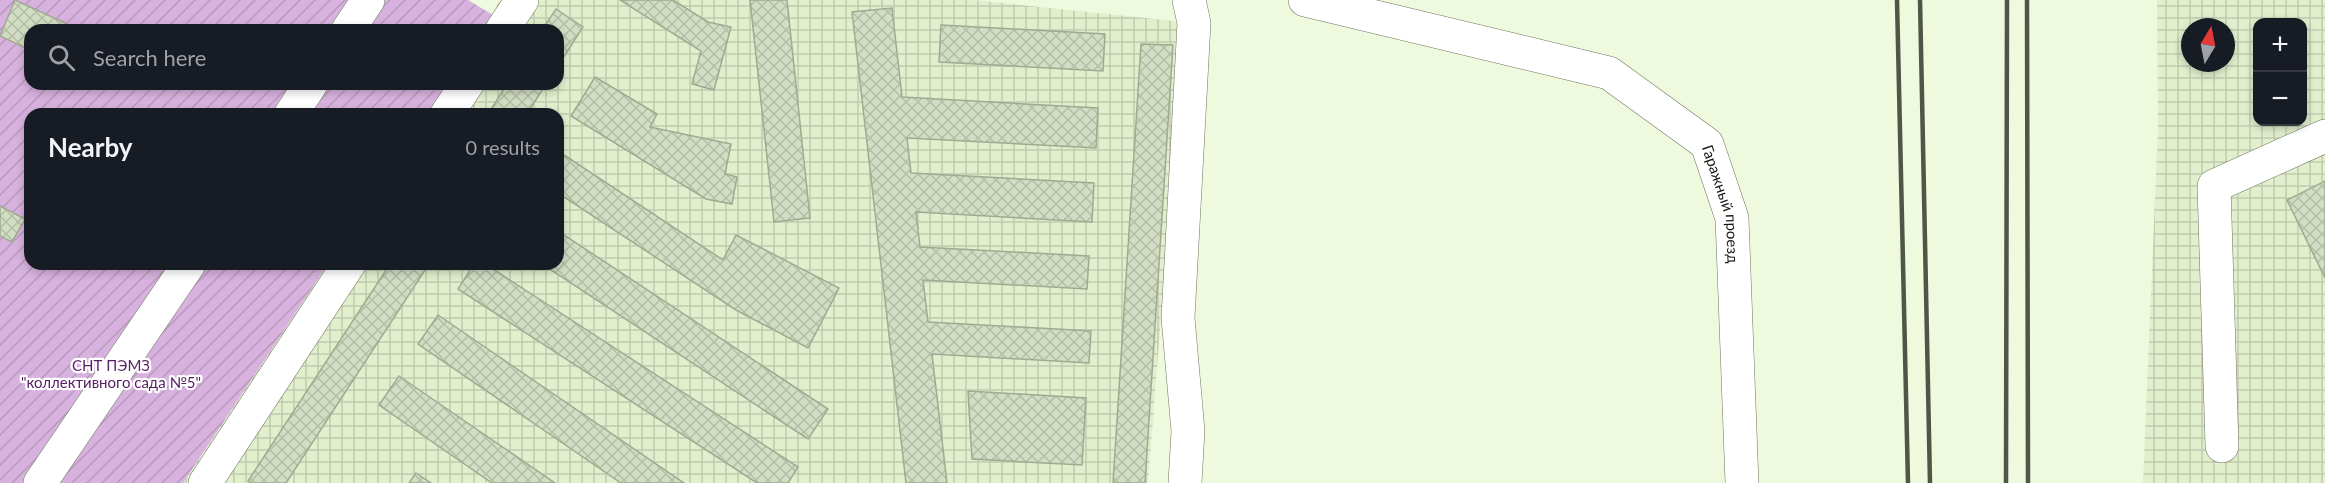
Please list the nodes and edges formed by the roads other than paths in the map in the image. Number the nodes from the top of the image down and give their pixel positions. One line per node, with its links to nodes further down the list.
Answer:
1 (368, 0): 5 (street)
2 (522, 0): 6 (street)
3 (1188, 0): 17 (street)
4 (1305, 0): 18 (street, Гаражный проезд)
5 (352, 24)
6 (506, 24)
7 (307, 90): 9 (street)
8 (463, 90): 10 (street)
9 (295, 108)
10 (451, 108)
11 (2325, 136): 14 (street)
12 (185, 270): 15 (street)
13 (345, 270): 16 (street)
14 (2222, 446)
15 (40, 483)
16 (205, 483)
17 (1185, 483)
18 (1742, 483)

